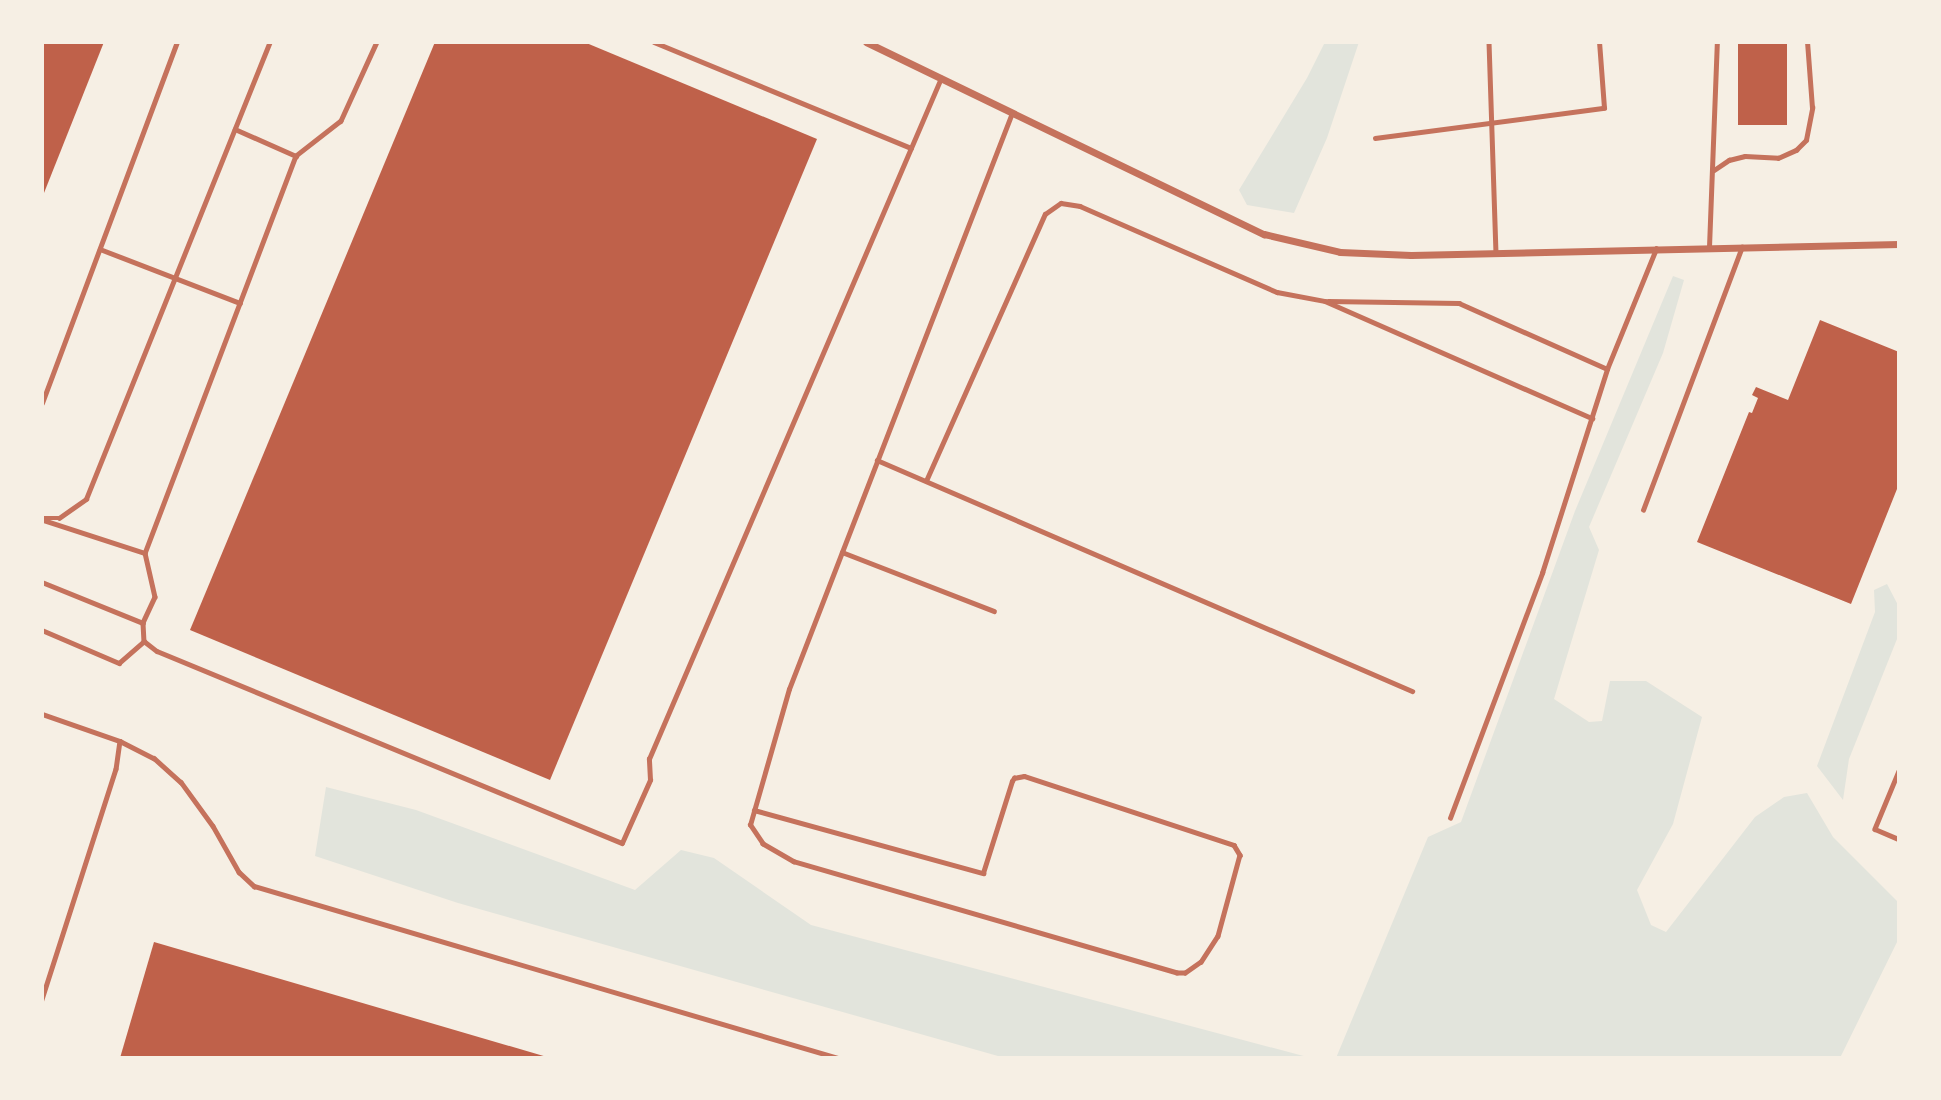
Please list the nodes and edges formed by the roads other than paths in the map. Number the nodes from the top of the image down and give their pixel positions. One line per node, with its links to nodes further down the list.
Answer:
1 (177, 42): 22 (lane)
2 (269, 42): 13 (lane)
3 (377, 42): 16 (lane)
4 (654, 42): 15 (lane)
5 (866, 42): 10 (street)
6 (1489, 42): 12 (lane)
7 (1599, 42): 12 (lane)
8 (1717, 42): 17 (lane)
9 (1807, 42): 17 (lane)
10 (941, 78): 11 (street); 15 (lane)
11 (1012, 113): 23 (street); 30 (lane)
12 (1492, 121): 14 (lane); 23 (lane)
13 (235, 130): 16 (lane); 24 (lane)
14 (1375, 138)
15 (911, 148): 40 (lane)
16 (296, 156): 26 (lane)
17 (1713, 170): 20 (lane)
18 (1899, 244): 19 (street)
19 (1742, 246): 20 (street); 32 (lane)
20 (1709, 247): 21 (street)
21 (1657, 248): 23 (street); 27 (lane)
22 (100, 249): 24 (lane); 28 (lane)
23 (1496, 252)
24 (176, 279): 26 (lane); 33 (lane)
25 (1325, 301): 27 (lane); 29 (lane); 31 (lane)
26 (240, 303): 35 (lane)
27 (1607, 369): 29 (lane)
28 (42, 403)
29 (1591, 418): 46 (lane)
30 (877, 460): 31 (lane); 34 (lane)
31 (926, 481): 41 (lane)
32 (1643, 510)
33 (42, 519): 35 (lane)
34 (842, 552): 37 (lane); 45 (lane)
35 (145, 553): 38 (lane)
36 (42, 582): 38 (lane)
37 (993, 611)
38 (143, 623): 40 (lane)
39 (42, 630): 40 (lane)
40 (144, 641)
41 (1412, 691)
42 (42, 714): 43 (lane)
43 (120, 741): 48 (lane); 49 (lane)
44 (1899, 771): 47 (lane)
45 (754, 810): 45 (lane)
46 (1450, 818)
47 (1899, 839)
48 (42, 1000)
49 (838, 1058)

